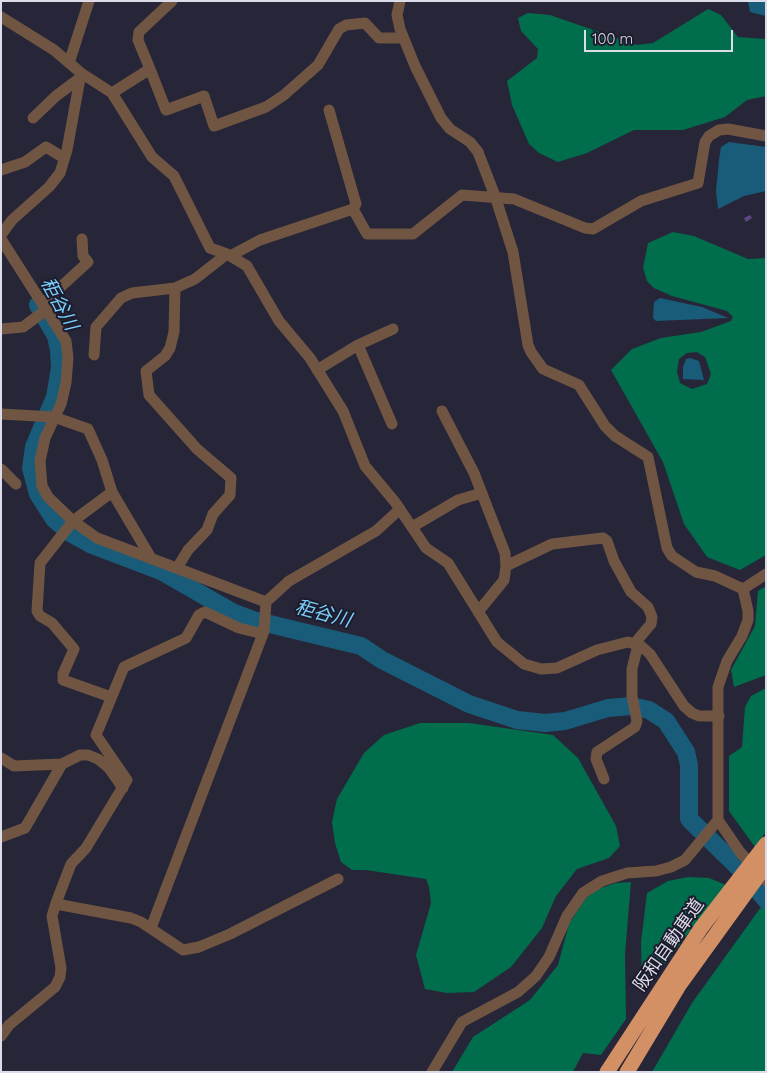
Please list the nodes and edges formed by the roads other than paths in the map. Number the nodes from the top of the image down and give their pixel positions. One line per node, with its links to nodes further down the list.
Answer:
1 (89, 1): 6 (street)
2 (172, 1): 7 (street)
3 (400, 1): 5 (street)
4 (1, 17): 6 (street)
5 (404, 38): 7 (street); 15 (street)
6 (69, 63): 8 (street)
7 (150, 69): 9 (street)
8 (80, 75): 9 (street); 11 (street); 13 (street)
9 (112, 93): 20 (street)
10 (329, 110): 16 (street)
11 (33, 118)
12 (766, 136): 15 (street)
13 (64, 158): 14 (street); 17 (street)
14 (1, 170)
15 (495, 196): 16 (street); 43 (street)
16 (353, 209): 20 (street)
17 (1, 235)
18 (1, 239): 22 (street)
19 (82, 239): 22 (street)
20 (228, 255): 21 (street); 27 (street)
21 (175, 288): 26 (street); 41 (street)
22 (44, 307): 23 (street); 30 (street)
23 (1, 329)
24 (393, 329): 25 (street)
25 (358, 345): 27 (street); 31 (street)
26 (94, 355)
27 (317, 370): 36 (street)
28 (442, 411): 35 (street)
29 (1, 414): 30 (street)
30 (53, 417): 34 (street); 37 (street)
31 (392, 424)
32 (1, 469): 33 (street)
33 (16, 484)
34 (112, 492): 37 (street); 39 (street)
35 (482, 493): 38 (street); 40 (street)
36 (400, 509): 38 (street); 44 (street)
37 (73, 521): 39 (street); 48 (street)
38 (412, 527): 45 (street)
39 (151, 558): 41 (street)
40 (506, 566): 45 (street); 47 (street)
41 (177, 568): 44 (street)
42 (766, 574): 43 (street)
43 (743, 589): 49 (street)
44 (266, 602): 46 (street)
45 (478, 612): 47 (street)
46 (263, 632): 48 (street); 61 (street)
47 (636, 645): 49 (street); 52 (street)
48 (111, 697): 53 (street)
49 (718, 716): 54 (street)
50 (1, 758): 51 (street)
51 (62, 764): 53 (street); 55 (street)
52 (604, 779)
53 (123, 788): 60 (street)
54 (718, 820): 59 (street); 63 (street)
55 (1, 837)
56 (766, 844): 64 (highway, 阪和自動車道, bridge)
57 (766, 865): 65 (highway, 阪和自動車道, bridge)
58 (338, 879): 61 (street)
59 (766, 881)
60 (56, 904): 61 (street); 62 (street)
61 (152, 928)
62 (1, 1036)
63 (432, 1072)
64 (607, 1072)
65 (627, 1072)

